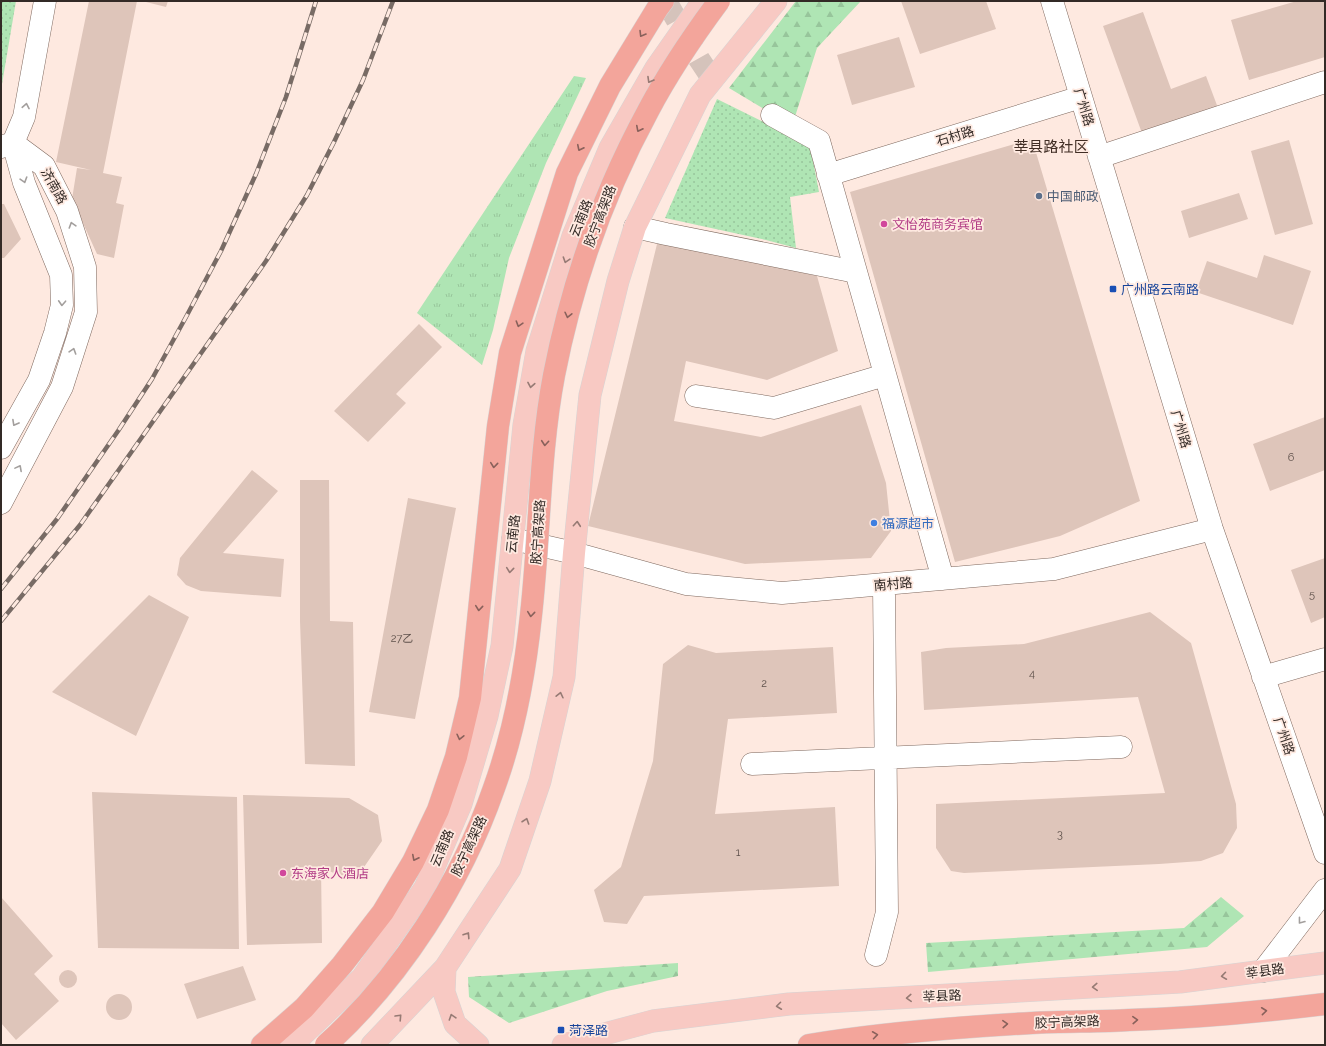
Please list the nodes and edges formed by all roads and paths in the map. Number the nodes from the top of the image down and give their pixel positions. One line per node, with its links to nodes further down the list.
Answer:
1 (45, 1): 10 (street, one-way to 1)
2 (663, 1): 36 (highway, one-way to 36)
3 (703, 1): 20 (main road, 云南路, one-way to 20)
4 (719, 1): 38 (highway, 胶宁高架路, one-way to 38, bridge)
5 (776, 1): 13 (main road)
6 (1052, 1): 8 (street, 广州路)
7 (1325, 82): 11 (street)
8 (1081, 97): 11 (street, 广州路); 12 (street, 石村路)
9 (772, 115): 12 (street)
10 (7, 145): 17 (street, 济南路, one-way to 17); 18 (street, 济南路, one-way to 10)
11 (1099, 157): 19 (street, 广州路)
12 (828, 175): 14 (street)
13 (635, 226): 14 (street); 21 (main road, one-way to 13)
14 (856, 272): 15 (street)
15 (885, 375): 16 (street); 22 (street)
16 (696, 396)
17 (1, 448)
18 (1, 503)
19 (1212, 529): 22 (street, 南村路); 25 (street, 广州路)
20 (513, 539): 21 (street, 南村路); 37 (main road, 云南路, one-way to 37)
21 (574, 553): 23 (street, 南村路); 33 (main road, one-way to 21)
22 (943, 579): 23 (street, 南村路)
23 (884, 584): 27 (street)
24 (1325, 659): 25 (street)
25 (1263, 677): 29 (street, 广州路)
26 (1121, 746): 27 (street)
27 (886, 758): 28 (street); 31 (street)
28 (752, 764)
29 (1325, 853)
30 (1325, 890): 34 (street, one-way to 34)
31 (876, 955)
32 (1325, 963): 34 (main road, 莘县路)
33 (445, 968): 39 (main road, one-way to 33); 40 (main road, one-way to 33)
34 (1263, 971): 41 (main road, 莘县路, one-way to 41)
35 (1325, 1004): 42 (highway, 胶宁高架路, one-way to 35)
36 (262, 1045)
37 (292, 1045)
38 (326, 1045)
39 (372, 1045)
40 (478, 1045)
41 (563, 1045)
42 (809, 1045)

